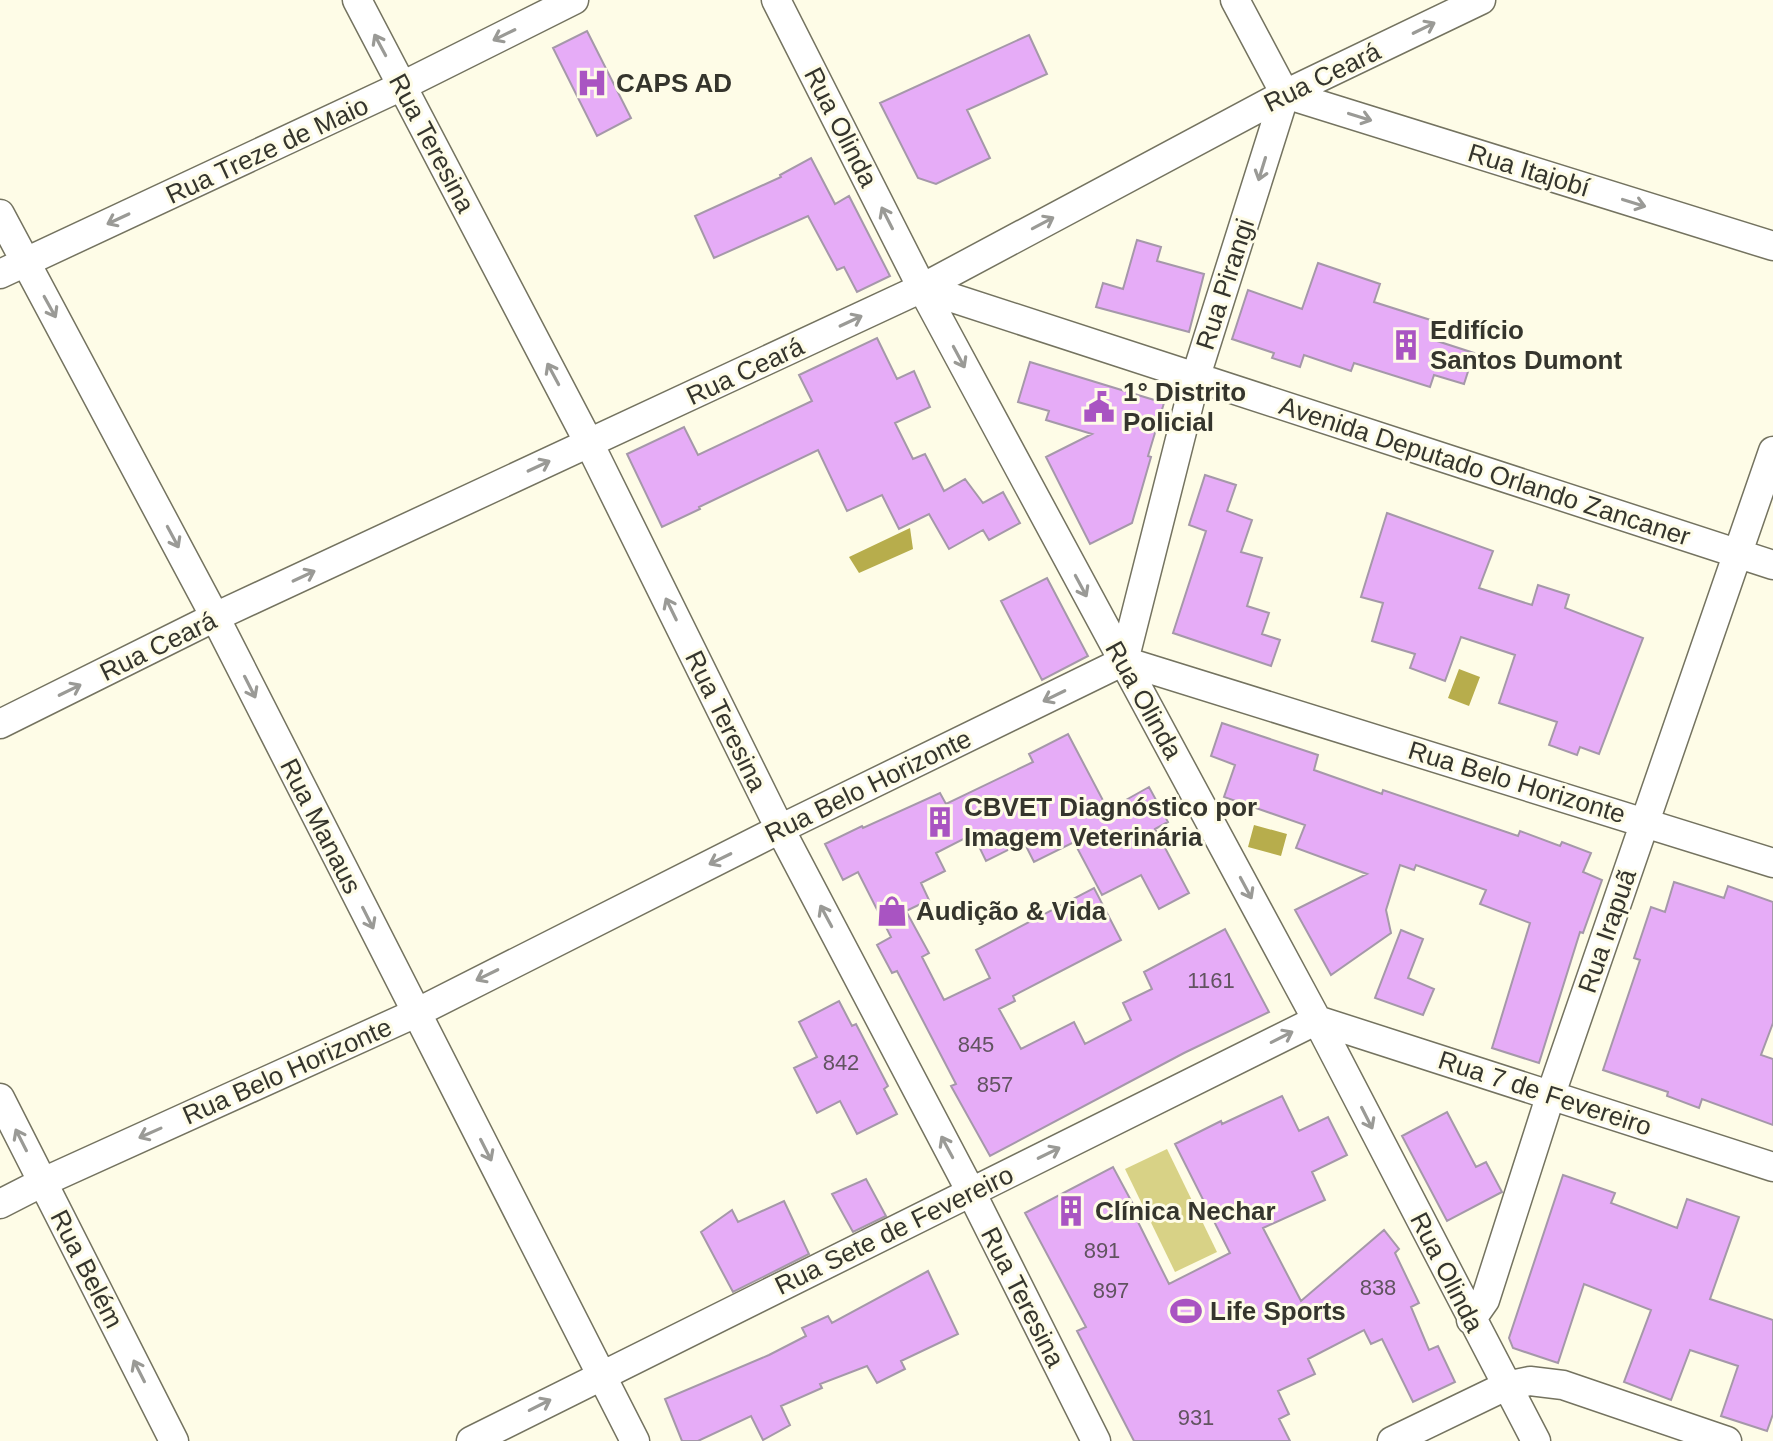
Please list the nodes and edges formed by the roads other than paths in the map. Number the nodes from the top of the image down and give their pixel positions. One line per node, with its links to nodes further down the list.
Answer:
1 (357, 0): 6 (street, Rua Teresina, one-way to 1)
2 (574, 0): 6 (street, Rua Treze de Maio, one-way to 6)
3 (776, 0): 13 (street, Rua Olinda, one-way to 3)
4 (1235, 0): 7 (street)
5 (1481, 0): 7 (street, Rua Ceará, one-way to 5)
6 (402, 86): 11 (street, Rua Treze de Maio, one-way to 11); 16 (street, Rua Teresina, one-way to 6)
7 (1285, 94): 9 (street, Rua Itajobí, one-way to 9); 10 (street, Rua Ceará, one-way to 7); 15 (street, Rua Pirangi, one-way to 15)
8 (0, 214): 11 (street, Rua Manaus)
9 (1773, 246)
10 (974, 260): 13 (street, Rua Ceará); 14 (street)
11 (26, 262): 12 (street, Rua Treze de Maio); 20 (street, Rua Manaus, one-way to 20)
12 (0, 274)
13 (922, 288): 14 (street, Avenida Deputado Orlando Zancaner); 16 (street, Rua Ceará, one-way to 13); 21 (street, Rua Olinda, one-way to 21)
14 (1009, 316): 15 (street, Avenida Deputado Orlando Zancaner)
15 (1196, 376): 18 (street, Avenida Deputado Orlando Zancaner); 21 (street, Rua Pirangi)
16 (589, 443): 20 (street, Rua Ceará, one-way to 16); 24 (street, Rua Teresina, one-way to 16)
17 (1773, 451): 18 (street, Rua Irapuã)
18 (1737, 553): 19 (street, Avenida Deputado Orlando Zancaner); 23 (street, Rua Irapuã)
19 (1773, 565)
20 (215, 617): 22 (street, Rua Ceará, one-way to 20); 26 (street, Rua Manaus, one-way to 26)
21 (1124, 661): 23 (street, Rua Belo Horizonte); 24 (street, Rua Belo Horizonte, one-way to 24); 27 (street, Rua Olinda, one-way to 27)
22 (0, 724)
23 (1645, 821): 25 (street, Rua Belo Horizonte); 28 (street, Rua Irapuã)
24 (780, 829): 26 (street, Rua Belo Horizonte, one-way to 26); 32 (street, Rua Teresina, one-way to 24)
25 (1773, 863)
26 (416, 1013): 31 (street, Rua Belo Horizonte, one-way to 31); 35 (street, Rua Manaus, one-way to 35)
27 (1317, 1020): 28 (street, Rua 7 de Fevereiro); 32 (street, Rua Sete de Fevereiro, one-way to 27); 34 (street, Rua Olinda, one-way to 34)
28 (1551, 1094): 30 (street, Rua 7 de Fevereiro); 34 (street, Rua Irapuã)
29 (0, 1098): 31 (street, Rua Belém, one-way to 29)
30 (1773, 1167)
31 (43, 1182): 33 (street, Rua Belo Horizonte); 37 (street, Rua Belém, one-way to 31)
32 (971, 1192): 35 (street, Rua Sete de Fevereiro); 40 (street, Rua Teresina)
33 (0, 1204)
34 (1471, 1320): 36 (street, Rua Olinda)
35 (601, 1375): 38 (street, Rua Sete de Fevereiro, one-way to 35); 39 (street, Rua Manaus)
36 (1506, 1386): 41 (street); 42 (street, Rua Olinda); 43 (street)
37 (174, 1441)
38 (471, 1441)
39 (635, 1441)
40 (1096, 1441)
41 (1392, 1441)
42 (1536, 1441)
43 (1727, 1441)

